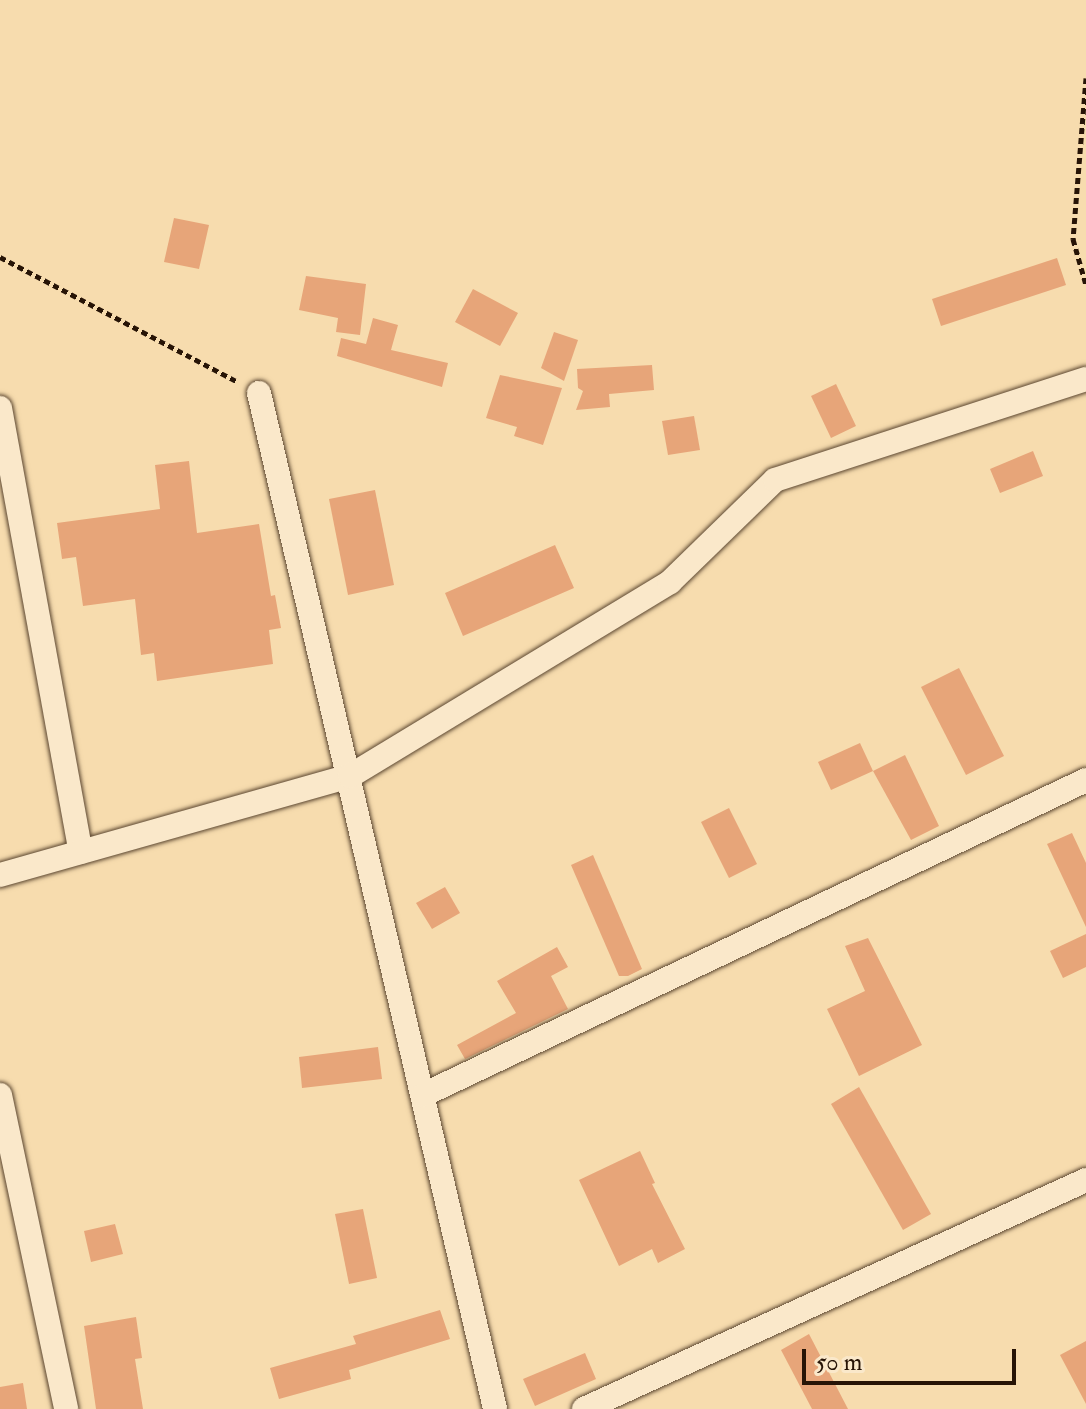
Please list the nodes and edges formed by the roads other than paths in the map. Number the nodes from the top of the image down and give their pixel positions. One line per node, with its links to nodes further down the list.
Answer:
1 (1086, 379): 4 (street)
2 (259, 393): 4 (street)
3 (0, 408): 6 (street)
4 (350, 776): 6 (street); 9 (street)
5 (1086, 780): 9 (street)
6 (81, 852): 7 (street)
7 (0, 875)
8 (0, 1095): 11 (street)
9 (423, 1095): 12 (street)
10 (1086, 1180): 13 (street)
11 (66, 1409)
12 (495, 1409)
13 (584, 1409)

